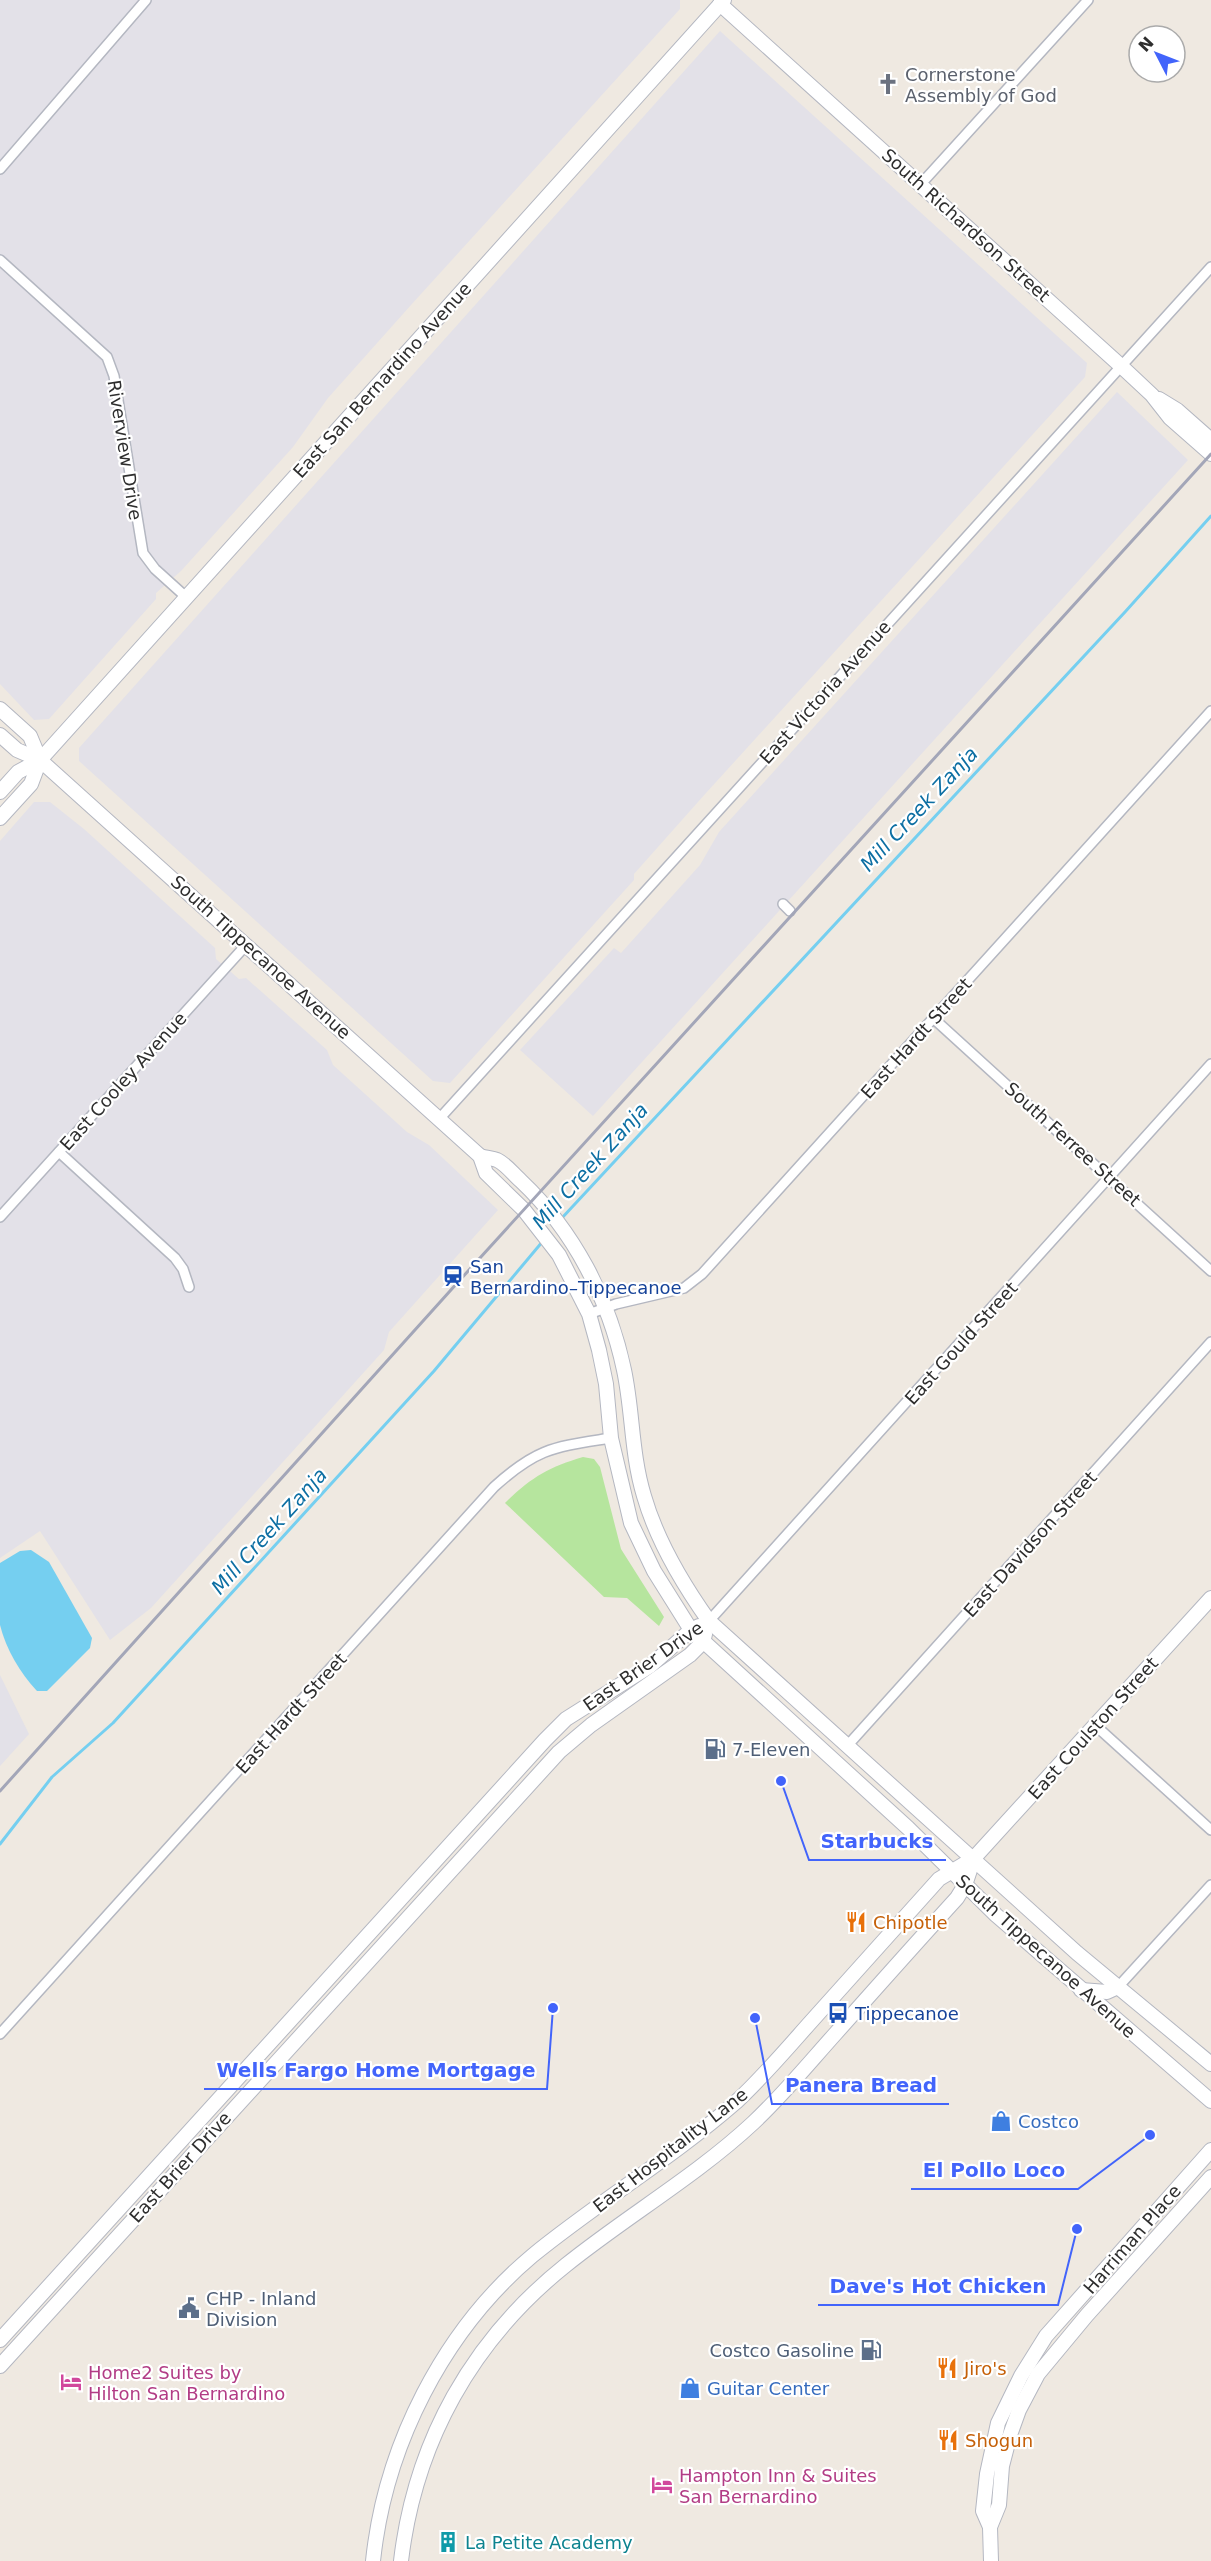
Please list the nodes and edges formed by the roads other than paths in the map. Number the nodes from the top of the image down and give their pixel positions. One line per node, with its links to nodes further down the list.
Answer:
1 (146, 0): 4 (street)
2 (1088, 0): 5 (street)
3 (720, 1): 5 (main road, South Richardson Street); 12 (main road, East San Bernardino Avenue)
4 (0, 169)
5 (920, 185): 8 (main road, South Richardson Street)
6 (0, 260): 12 (street, Riverview Drive)
7 (1211, 267): 8 (street, East Victoria Avenue)
8 (1122, 366): 9 (main road, South Richardson Street); 22 (street, East Victoria Avenue)
9 (1152, 395): 10 (main road); 11 (main road, South Richardson Street)
10 (1211, 440)
11 (1211, 454)
12 (186, 597): 16 (main road, East San Bernardino Avenue)
13 (0, 709): 16 (main road, South Tippecanoe Avenue)
14 (1211, 711): 20 (street, East Hardt Street)
15 (0, 735): 16 (main road, South Tippecanoe Avenue)
16 (40, 760): 17 (main road); 18 (main road); 19 (main road, South Tippecanoe Avenue)
17 (0, 792)
18 (0, 818)
19 (247, 944): 22 (main road, South Tippecanoe Avenue); 23 (street, East Cooley Avenue)
20 (933, 1018): 25 (street, South Ferree Street); 29 (street, East Hardt Street)
21 (1211, 1064): 25 (street, East Gould Street)
22 (440, 1118): 24 (main road, South Tippecanoe Avenue)
23 (59, 1152): 26 (street, East Cooley Avenue); 28 (street)
24 (480, 1156): 29 (main road, South Tippecanoe Avenue); 30 (main road, South Tippecanoe Avenue)
25 (1110, 1177): 27 (street, South Ferree Street); 35 (street, East Gould Street)
26 (0, 1217)
27 (1211, 1270)
28 (189, 1287)
29 (606, 1308): 30 (street, East Hardt Street); 32 (main road, South Tippecanoe Avenue)
30 (588, 1314): 33 (main road, South Tippecanoe Avenue)
31 (1211, 1342): 39 (street, East Davidson Street)
32 (631, 1435): 33 (main road); 35 (main road, South Tippecanoe Avenue)
33 (611, 1438): 36 (main road, South Tippecanoe Avenue); 47 (street, East Hardt Street)
34 (1211, 1598): 38 (main road, East Coulston Street)
35 (709, 1621): 36 (main road, East Brier Drive); 37 (main road, East Brier Drive); 39 (main road, South Tippecanoe Avenue)
36 (691, 1630): 37 (main road, South Tippecanoe Avenue); 52 (main road, East Brier Drive)
37 (703, 1642): 42 (main road, South Tippecanoe Avenue); 53 (main road, East Brier Drive)
38 (1096, 1726): 40 (street); 41 (main road, East Coulston Street)
39 (848, 1745): 41 (main road, South Tippecanoe Avenue)
40 (1211, 1830)
41 (974, 1858): 42 (main road, East Hospitality Lane); 43 (main road, East Hospitality Lane); 45 (main road, South Tippecanoe Avenue)
42 (951, 1870): 43 (main road, South Tippecanoe Avenue); 55 (main road, East Hospitality Lane)
43 (965, 1885): 46 (main road, South Tippecanoe Avenue); 56 (main road, East Hospitality Lane)
44 (1211, 1885): 45 (street)
45 (1118, 1987): 46 (main road); 48 (main road, South Tippecanoe Avenue)
46 (1081, 1990): 49 (main road, South Tippecanoe Avenue)
47 (0, 2034)
48 (1211, 2064)
49 (1211, 2102)
50 (1211, 2150): 54 (main road, Harriman Place)
51 (1211, 2177): 54 (main road, Harriman Place)
52 (0, 2340)
53 (0, 2366)
54 (990, 2527): 57 (main road, Harriman Place)
55 (373, 2561)
56 (401, 2561)
57 (991, 2561)

